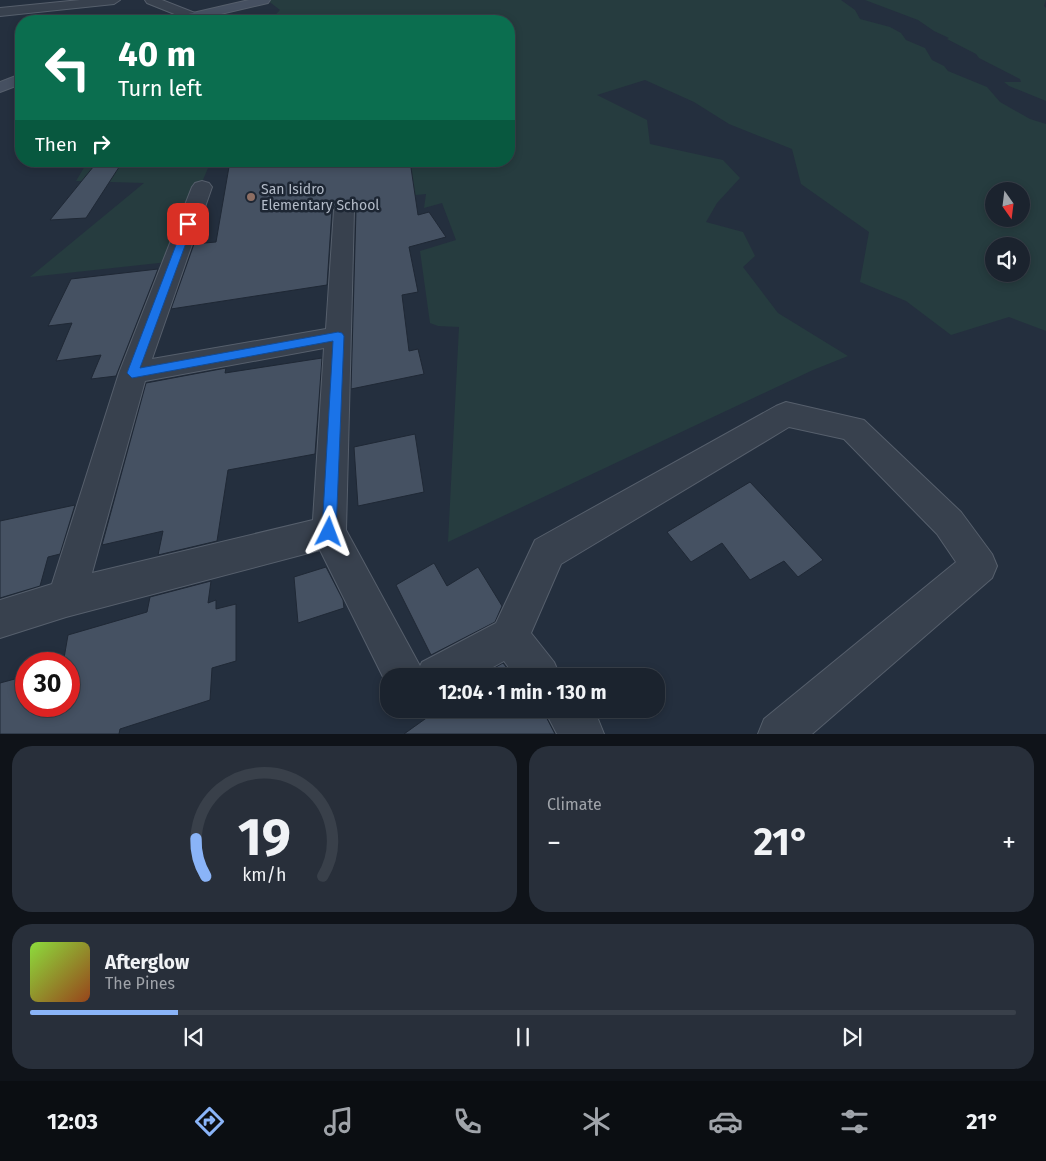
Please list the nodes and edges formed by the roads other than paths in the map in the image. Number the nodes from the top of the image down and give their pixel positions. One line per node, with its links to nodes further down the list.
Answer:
1 (114, 0): 4 (street)
2 (151, 0): 5 (street)
3 (264, 0): 6 (street)
4 (0, 12)
5 (189, 15)
6 (196, 15)
7 (15, 81): 8 (street)
8 (0, 87)
9 (202, 187): 12 (street)
10 (344, 210): 11 (street)
11 (338, 336): 12 (street); 13 (street)
12 (132, 373): 14 (street)
13 (329, 532): 14 (street); 17 (street)
14 (66, 598): 15 (street)
15 (0, 619)
16 (510, 637): 18 (street); 19 (street); 22 (street)
17 (400, 668)
18 (451, 668)
19 (534, 668)
20 (571, 718): 21 (street)
21 (584, 734)
22 (779, 734)

